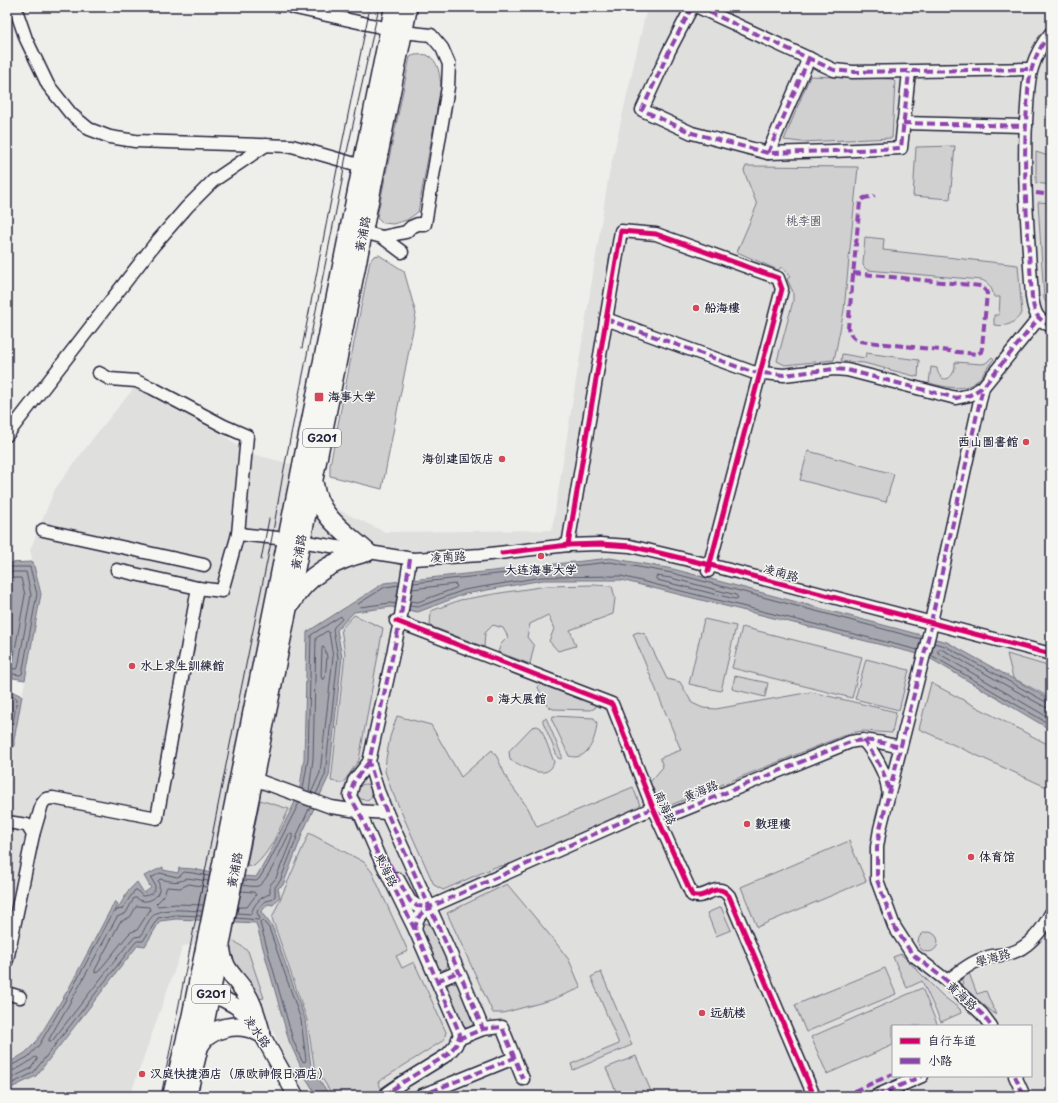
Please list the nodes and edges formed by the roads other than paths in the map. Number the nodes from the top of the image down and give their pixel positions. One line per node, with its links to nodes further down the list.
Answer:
1 (15, 7): 14 (street)
2 (291, 7): 7 (street)
3 (394, 7): 7 (highway, 黄浦路 / G201)
4 (408, 7): 7 (highway, 黄浦路 / G201)
5 (692, 7): 15 (street)
6 (698, 7): 9 (street)
7 (396, 31): 16 (highway, 黄浦路 / G201); 17 (highway, 黄浦路 / G201); 18 (street)
8 (1051, 33): 10 (street)
9 (809, 58): 11 (street); 15 (street)
10 (1032, 69): 11 (street); 13 (street)
11 (909, 72): 12 (street)
12 (903, 123): 13 (street); 15 (street)
13 (1026, 126): 20 (street)
14 (266, 145): 16 (street); 26 (street)
15 (768, 153)
16 (362, 166): 30 (highway, 黄浦路 / G201)
17 (363, 232): 18 (street); 27 (highway, 黄浦路 / G201)
18 (382, 237): 19 (street)
19 (402, 252)
20 (1039, 318): 22 (street); 25 (street)
21 (606, 319): 24 (street); 24 (street); 31 (street)
22 (1051, 326)
23 (99, 373): 29 (street)
24 (760, 373): 25 (street); 35 (street)
25 (983, 387): 40 (street)
26 (7, 435)
27 (314, 480): 30 (highway, 黄浦路 / G201); 32 (highway)
28 (43, 530): 34 (street)
29 (238, 534): 30 (street, 凌南路); 37 (street)
30 (294, 540): 32 (street, 凌南路); 38 (highway, 黄浦路 / G201); 53 (highway, 黄浦路 / G201)
31 (568, 545): 33 (street, 凌南路); 35 (street, 凌南路)
32 (367, 552): 33 (street, 凌南路); 38 (highway)
33 (410, 559): 39 (street)
34 (204, 565)
35 (709, 568): 40 (street, 凌南路)
36 (117, 570): 37 (street)
37 (198, 588): 51 (street)
38 (288, 609): 45 (highway, 黄浦路 / G201)
39 (399, 618): 44 (street); 47 (street, 南海路)
40 (931, 623): 41 (street, 凌南路); 43 (street, 黃海路)
41 (1051, 654)
42 (863, 740): 43 (street, 黃海路); 46 (street); 47 (street, 黃海路)
43 (900, 747): 46 (street, 黃海路)
44 (369, 762): 48 (street, 東海路); 49 (street, 東海路)
45 (254, 779): 48 (street); 53 (highway, 黄浦路 / G201)
46 (888, 793): 61 (street, 黃海路)
47 (653, 808): 54 (street); 79 (street, 南海路)
48 (358, 811): 49 (street); 52 (street, 東海路)
49 (387, 813): 54 (street, 東海路)
50 (7, 822): 51 (street)
51 (33, 835): 58 (street)
52 (378, 855): 54 (street); 56 (street, 東海路)
53 (229, 868): 57 (highway, 黄浦路 / G201)
54 (430, 907): 56 (street); 59 (street, 東海路)
55 (1051, 913): 61 (street, 學海路)
56 (415, 930): 60 (street, 東海路)
57 (216, 941): 63 (highway, 黄浦路 / G201); 67 (highway)
58 (7, 960)
59 (458, 972): 60 (street); 66 (street, 東海路)
60 (437, 981): 68 (street, 東海路)
61 (947, 981): 65 (street, 黃海路)
62 (7, 993): 64 (street)
63 (204, 993): 67 (main road, 凌水路); 69 (highway, 黄浦路 / G201); 74 (highway, 黄浦路 / G201)
64 (20, 997)
65 (990, 1025)
66 (483, 1029): 68 (street); 70 (street)
67 (261, 1033): 69 (highway); 76 (main road, 凌水路)
68 (458, 1039): 77 (street)
69 (198, 1047): 75 (highway, 黄浦路 / G201)
70 (514, 1058): 73 (street); 78 (street)
71 (920, 1077): 80 (street)
72 (1015, 1077): 81 (street)
73 (523, 1079)
74 (172, 1096)
75 (187, 1096)
76 (296, 1096)
77 (389, 1096)
78 (420, 1096)
79 (814, 1096)
80 (876, 1096)
81 (1024, 1096)

